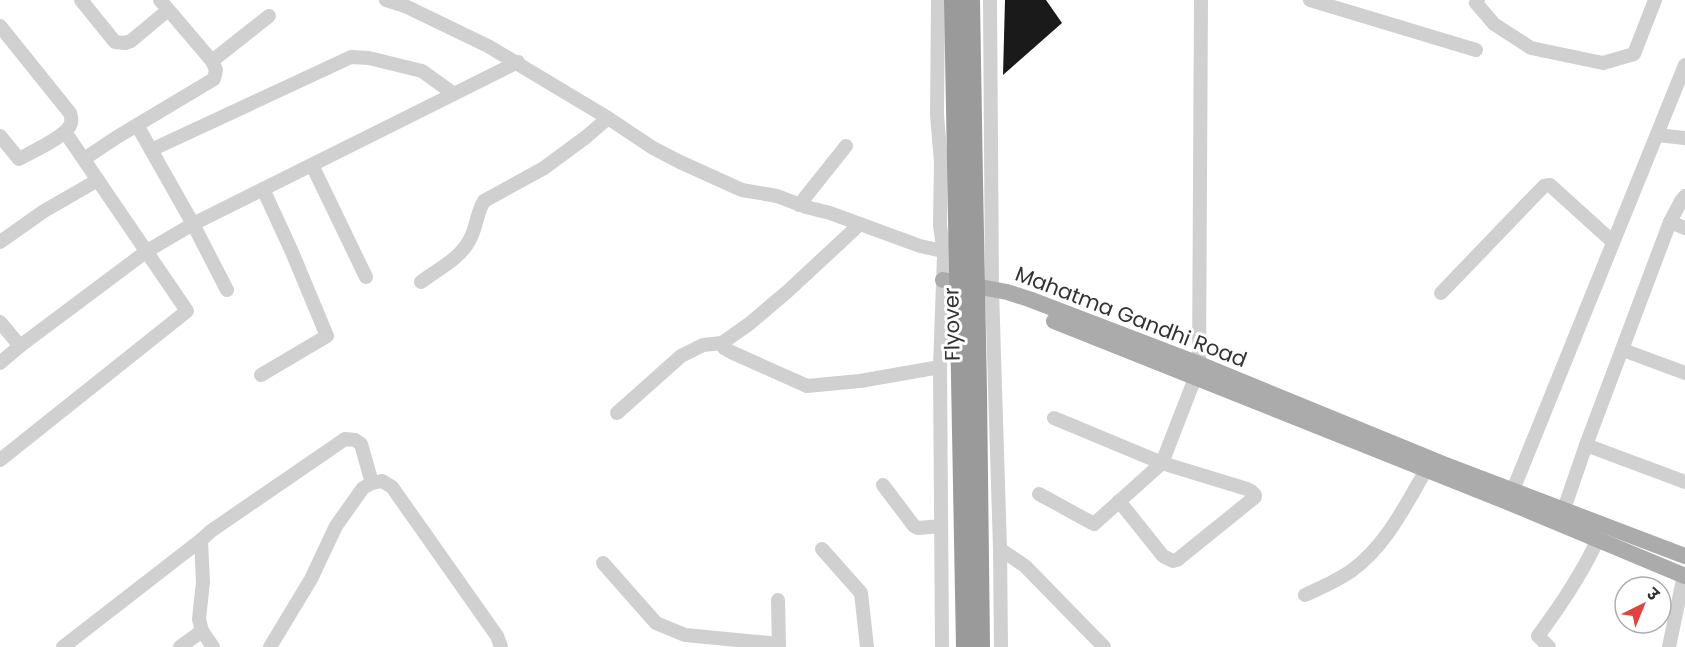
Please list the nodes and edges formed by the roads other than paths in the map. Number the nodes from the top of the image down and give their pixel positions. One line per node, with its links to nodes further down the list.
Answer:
1 (81, 0): 11 (street)
2 (386, 0): 16 (street)
3 (938, 0): 39 (street)
4 (954, 0): 42 (highway)
5 (970, 0): 89 (highway, Flyover, bridge)
6 (990, 0): 45 (street)
7 (1201, 0): 53 (street)
8 (1310, 0): 14 (street)
9 (1478, 0): 10 (street)
10 (1655, 0)
11 (164, 5): 15 (street)
12 (269, 16): 15 (street)
13 (0, 26): 21 (street)
14 (1476, 50)
15 (212, 61): 20 (street)
16 (518, 62): 18 (street); 19 (street)
17 (1685, 65): 22 (street)
18 (454, 94): 26 (street); 28 (street)
19 (608, 117): 32 (street); 43 (street)
20 (137, 125): 26 (street); 27 (street)
21 (65, 132): 24 (street); 27 (street)
22 (1657, 135): 23 (street); 38 (street)
23 (1685, 138)
24 (3, 146)
25 (846, 146): 32 (street)
26 (151, 150): 34 (street)
27 (84, 159): 29 (street)
28 (312, 165): 30 (street); 41 (street)
29 (98, 180): 37 (street); 40 (street)
30 (263, 189): 34 (street); 55 (street)
31 (1685, 196): 33 (street)
32 (799, 205): 35 (street)
33 (1670, 222): 36 (street); 50 (street)
34 (193, 224): 40 (street); 44 (street)
35 (860, 224): 39 (street); 48 (street)
36 (1685, 228)
37 (0, 242)
38 (1613, 242): 46 (street); 66 (street)
39 (943, 250): 42 (street)
40 (147, 251): 49 (street); 59 (street)
41 (366, 277)
42 (951, 281): 45 (main road, Mahatma Gandhi Road); 52 (street); 88 (highway)
43 (421, 282)
44 (227, 290)
45 (992, 290): 53 (main road, Mahatma Gandhi Road); 73 (street)
46 (1441, 293)
47 (0, 322): 49 (street)
48 (722, 343): 52 (street); 56 (street)
49 (20, 346): 51 (street)
50 (1623, 350): 54 (street); 58 (street)
51 (0, 363)
52 (940, 367): 69 (street)
53 (1197, 371): 60 (street); 61 (main road, Mahatma Gandhi Road); 66 (main road, Mahatma Gandhi Road)
54 (1685, 373)
55 (261, 375)
56 (617, 413)
57 (1054, 418): 60 (street)
58 (1586, 445): 62 (street); 68 (street)
59 (0, 460)
60 (1162, 463): 67 (street); 67 (street)
61 (1426, 470): 66 (main road, Mahatma Gandhi Road); 77 (street)
62 (1685, 482)
63 (372, 483): 71 (street); 84 (street); 85 (street)
64 (883, 485): 69 (street)
65 (1038, 494): 67 (street)
66 (1511, 496): 68 (main road, Mahatma Gandhi Road); 70 (main road, Mahatma Gandhi Road)
67 (1119, 501)
68 (1564, 509): 74 (main road, Mahatma Gandhi Road)
69 (941, 526): 87 (street)
70 (1598, 539): 76 (main road, Mahatma Gandhi Road); 92 (street)
71 (201, 540): 79 (street); 81 (street)
72 (822, 549): 86 (street)
73 (1000, 549): 90 (street); 91 (street)
74 (1685, 556)
75 (603, 563): 80 (street)
76 (1684, 575): 93 (street)
77 (1305, 595)
78 (778, 600): 80 (street)
79 (202, 632): 82 (street); 83 (street)
80 (779, 645)
81 (63, 647)
82 (180, 647)
83 (213, 647)
84 (270, 647)
85 (501, 647)
86 (867, 647)
87 (942, 647)
88 (966, 647)
89 (980, 647)
90 (1001, 647)
91 (1104, 647)
92 (1549, 647)
93 (1669, 647)

